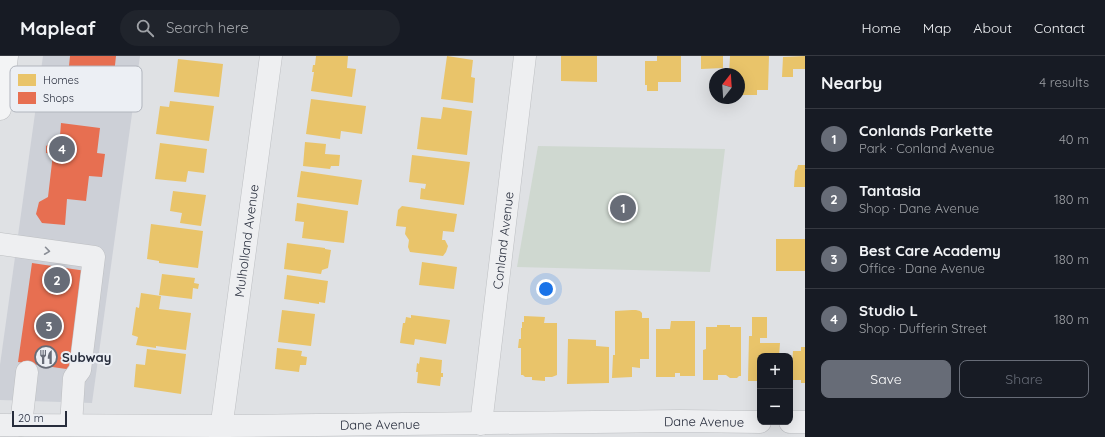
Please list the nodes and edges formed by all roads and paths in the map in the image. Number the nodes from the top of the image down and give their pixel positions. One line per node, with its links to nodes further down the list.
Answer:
1 (7, 56): 4 (main road)
2 (271, 56): 13 (street, Mulholland Avenue)
3 (525, 56): 10 (street, Conland Avenue)
4 (0, 109)
5 (0, 244): 12 (street, one-way to 12)
6 (27, 372): 11 (street)
7 (757, 422): 10 (street, Dane Avenue)
8 (793, 422): 9 (street)
9 (805, 422)
10 (481, 424): 13 (street, Dane Avenue)
11 (11, 425): 12 (street, Dane Avenue)
12 (71, 425): 13 (street, Dane Avenue)
13 (221, 431)

